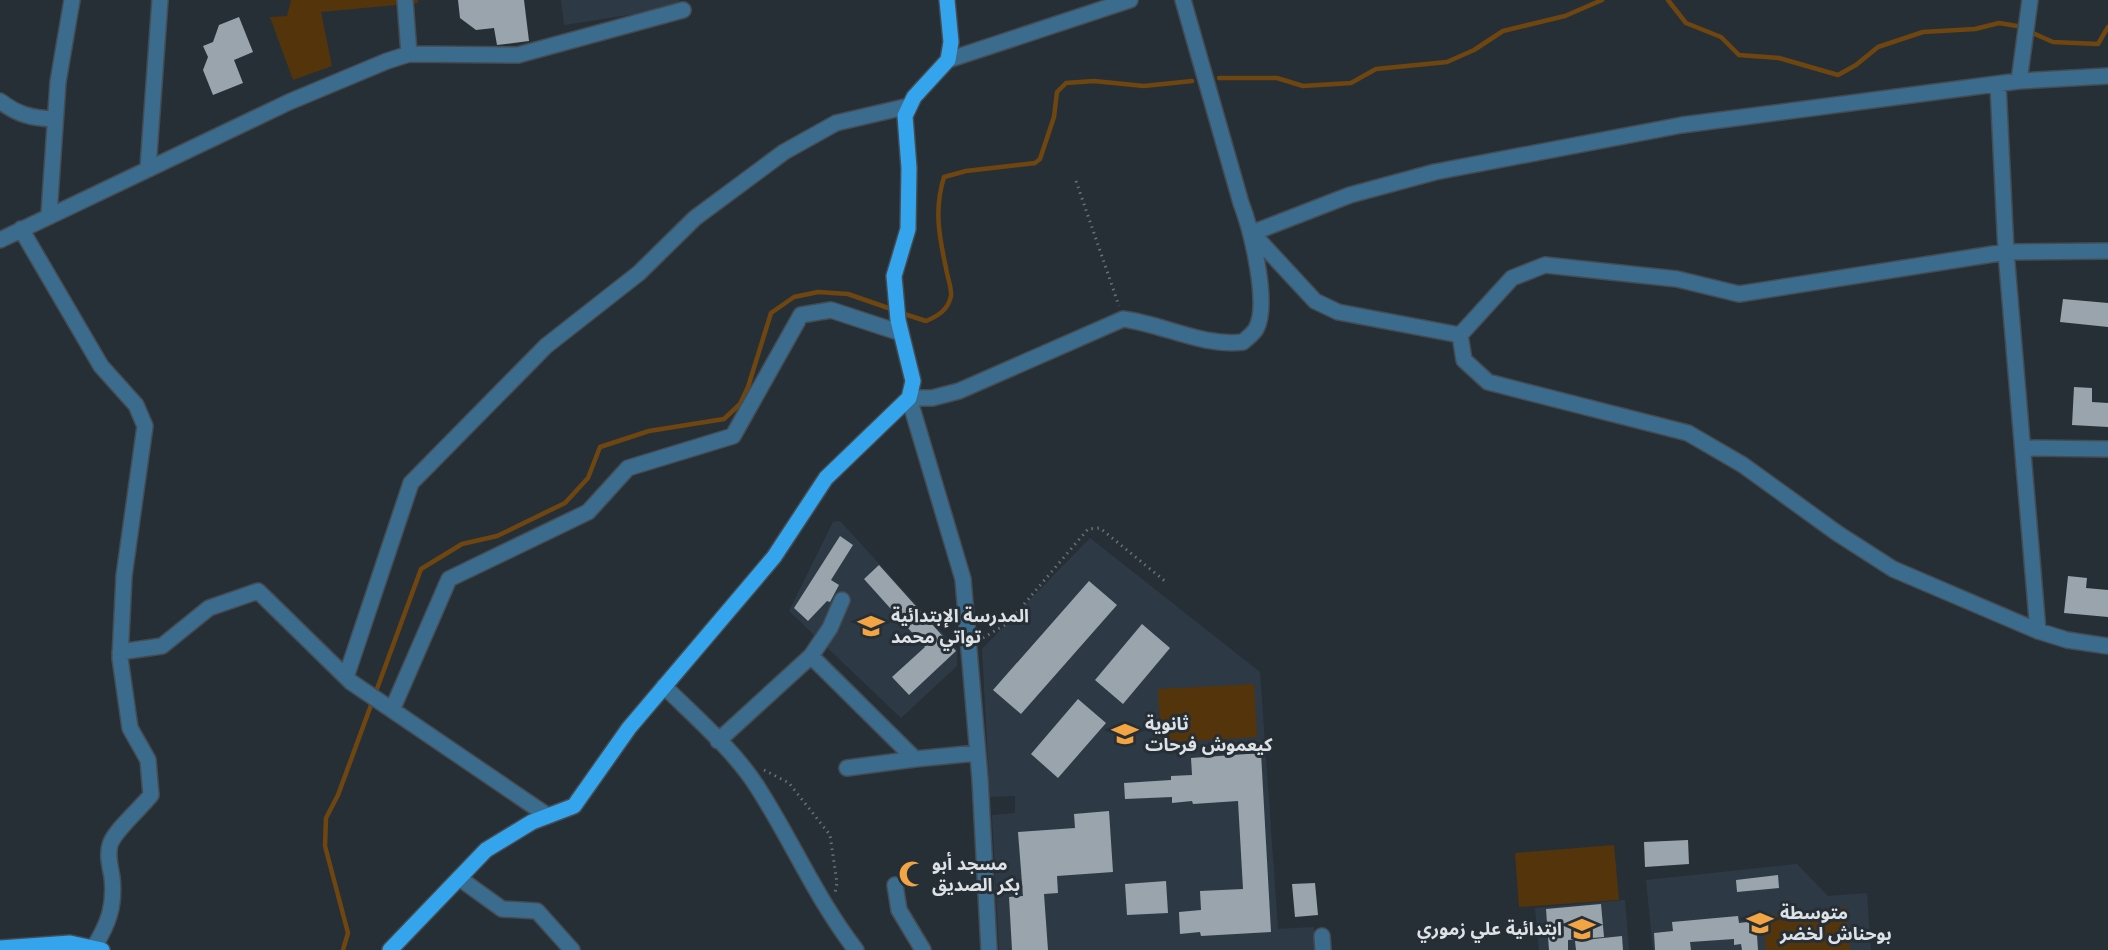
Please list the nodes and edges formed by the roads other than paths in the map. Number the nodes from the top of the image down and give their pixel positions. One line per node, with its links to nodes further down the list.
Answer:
1 (72, 0): 16 (street)
2 (160, 0): 17 (street)
3 (405, 0): 9 (street)
4 (947, 0): 10 (main road)
5 (1130, 0): 10 (street)
6 (1183, 0): 20 (street)
7 (2030, 0): 12 (street)
8 (683, 10): 9 (street)
9 (409, 54): 17 (street)
10 (948, 60): 15 (main road)
11 (2108, 76): 12 (street)
12 (2019, 81): 13 (street)
13 (1998, 84): 20 (street); 23 (street)
14 (0, 101): 16 (street)
15 (909, 106): 24 (main road); 34 (street)
16 (54, 119): 18 (street)
17 (148, 168): 18 (street)
18 (50, 214): 19 (street)
19 (21, 229): 21 (street); 32 (street)
20 (1252, 234): 25 (street); 26 (street)
21 (0, 240)
22 (2108, 251): 23 (street)
23 (2006, 252): 25 (street); 27 (street)
24 (899, 318): 26 (main road); 36 (street)
25 (1460, 335): 30 (street)
26 (909, 398): 35 (main road); 38 (street)
27 (2023, 448): 28 (street); 30 (street)
28 (2108, 450)
29 (842, 600): 33 (street)
30 (2038, 631): 31 (street)
31 (2108, 646)
32 (120, 652): 34 (street); 45 (street)
33 (811, 656): 37 (street); 39 (street)
34 (346, 678): 36 (street)
35 (664, 686): 37 (street); 41 (main road)
36 (380, 702): 41 (street)
37 (718, 741): 48 (street)
38 (977, 753): 39 (street); 50 (street)
39 (915, 759): 40 (street)
40 (847, 768)
41 (548, 816): 42 (main road)
42 (459, 878): 46 (main road); 47 (street)
43 (895, 885): 49 (street)
44 (0, 948): 45 (main road)
45 (98, 948)
46 (390, 950)
47 (572, 950)
48 (856, 950)
49 (923, 950)
50 (989, 950)

